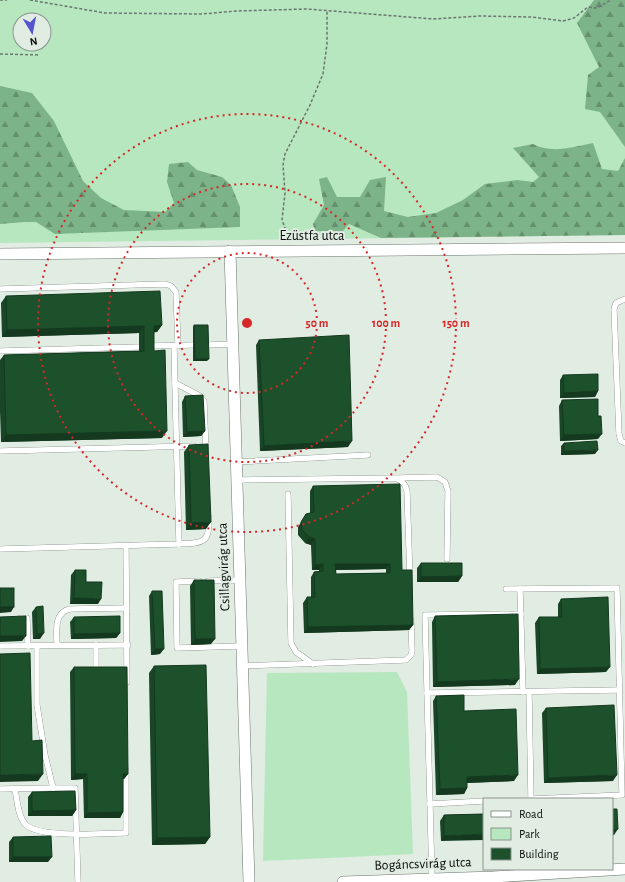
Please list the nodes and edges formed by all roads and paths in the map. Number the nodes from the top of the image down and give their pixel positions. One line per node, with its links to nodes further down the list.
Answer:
1 (0, 0): 2 (path)
2 (7, 0)
3 (30, 0): 5 (path)
4 (612, 0): 5 (path)
5 (327, 11): 10 (path)
6 (0, 54): 7 (path)
7 (40, 55)
8 (625, 248): 10 (street, Ezüstfa utca)
9 (230, 251): 10 (street, Ezüstfa utca); 11 (street, Ezüstfa utca); 14 (street, Csillagvirág utca)
10 (283, 251)
11 (0, 254)
12 (0, 288): 18 (lane)
13 (625, 299): 22 (lane)
14 (232, 344): 16 (lane); 28 (street, Csillagvirág utca)
15 (193, 345): 18 (lane)
16 (207, 345)
17 (149, 346): 18 (lane)
18 (176, 346): 21 (lane)
19 (139, 347): 20 (lane)
20 (0, 351)
21 (175, 383): 23 (lane); 24 (lane)
22 (625, 444)
23 (177, 446): 24 (lane); 25 (lane); 33 (lane)
24 (206, 446): 26 (lane)
25 (0, 451)
26 (206, 454)
27 (368, 455): 28 (lane)
28 (236, 462): 30 (street, Csillagvirág utca)
29 (395, 478): 30 (lane); 36 (lane); 38 (lane)
30 (236, 480): 37 (street, Csillagvirág utca)
31 (288, 494): 52 (lane)
32 (208, 515): 33 (lane)
33 (179, 544): 34 (lane)
34 (126, 546): 35 (lane); 41 (lane)
35 (0, 549)
36 (447, 559)
37 (240, 580): 51 (street, Csillagvirág utca); 51 (lane)
38 (410, 582)
39 (520, 588): 40 (lane); 43 (lane); 55 (lane)
40 (506, 589)
41 (127, 608): 45 (lane); 47 (lane)
42 (411, 613): 52 (lane)
43 (521, 614): 57 (lane); 58 (lane)
44 (14, 618): 49 (lane)
45 (57, 645): 46 (lane); 50 (lane)
46 (96, 645): 47 (lane); 54 (lane)
47 (128, 645): 56 (lane)
48 (0, 646): 49 (lane)
49 (28, 646): 50 (lane)
50 (37, 646): 60 (lane)
51 (242, 646): 53 (street, Csillagvirág utca)
52 (313, 664): 53 (lane)
53 (242, 666): 73 (street, Csillagvirág utca)
54 (96, 671)
55 (619, 690): 57 (lane); 64 (lane)
56 (127, 692)
57 (526, 692): 58 (lane); 63 (lane)
58 (427, 693): 66 (lane)
59 (127, 762): 67 (lane)
60 (53, 788): 61 (lane); 67 (lane)
61 (14, 789): 62 (lane); 67 (lane)
62 (0, 790)
63 (531, 798)
64 (554, 798)
65 (483, 801): 66 (lane)
66 (430, 804): 69 (lane)
67 (76, 835): 72 (lane)
68 (625, 869): 70 (street, Bogáncsvirág utca)
69 (432, 879): 70 (street, Bogáncsvirág utca); 71 (street, Bogáncsvirág utca)
70 (493, 879)
71 (418, 881): 74 (street, Bogáncsvirág utca)
72 (78, 882)
73 (249, 882)
74 (343, 882)

